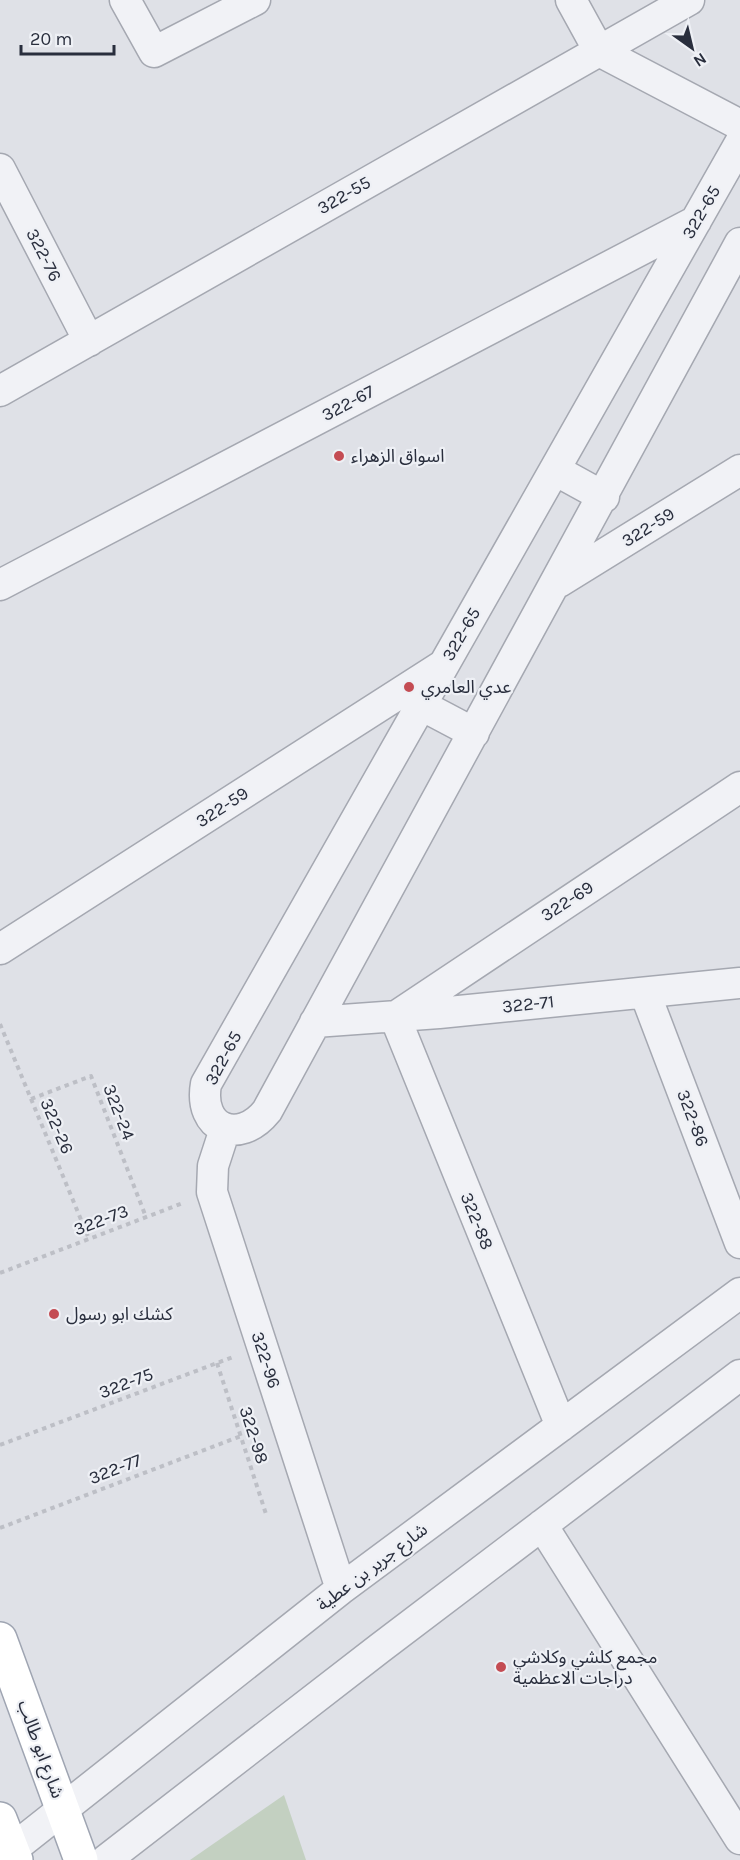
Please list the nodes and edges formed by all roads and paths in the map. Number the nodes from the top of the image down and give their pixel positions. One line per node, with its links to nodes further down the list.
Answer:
1 (125, 0): 2 (street)
2 (255, 0)
3 (571, 0): 5 (street)
4 (688, 0): 5 (street, 322-55)
5 (599, 51): 6 (street); 11 (street, 322-55)
6 (740, 125)
7 (740, 144): 9 (street, 322-65)
8 (0, 169): 11 (street, 322-76)
9 (696, 221): 13 (street, 322-65); 17 (street, 322-67)
10 (740, 243): 15 (street)
11 (89, 340): 12 (street, 322-55)
12 (0, 391)
13 (555, 470): 15 (street); 18 (street, 322-65)
14 (740, 470): 16 (street, 322-59)
15 (604, 496): 16 (street)
16 (556, 584): 20 (street)
17 (0, 585)
18 (444, 664): 19 (street, 322-65); 22 (street, 322-59)
19 (421, 705): 20 (street); 29 (street, 322-65)
20 (474, 733): 26 (street)
21 (740, 787): 25 (street, 322-69)
22 (0, 949)
23 (740, 983): 24 (street, 322-71)
24 (645, 993): 25 (street, 322-71); 33 (street, 322-86)
25 (394, 1017): 26 (street, 322-71); 39 (street, 322-88)
26 (315, 1022): 29 (street)
27 (0, 1024): 28 (path, 322-26)
28 (31, 1099): 31 (path, 322-24); 32 (path, 322-26)
29 (225, 1129): 30 (street, 322-96)
30 (212, 1192): 31 (path, 322-73); 36 (street, 322-96)
31 (146, 1217): 32 (path, 322-73)
32 (89, 1239): 34 (path, 322-73)
33 (740, 1243)
34 (0, 1273)
35 (740, 1293): 39 (street, شارع جرير بن عطية)
36 (262, 1346): 37 (path, 322-75); 45 (street, 322-96)
37 (218, 1363): 40 (path, 322-98); 41 (path, 322-75)
38 (740, 1375): 43 (street)
39 (561, 1426): 45 (street, شارع جرير بن عطية)
40 (241, 1436): 42 (path, 322-98); 44 (path, 322-77)
41 (0, 1445)
42 (266, 1514)
43 (542, 1525): 49 (street); 52 (street)
44 (0, 1528)
45 (341, 1589): 47 (street, شارع جرير بن عطية)
46 (0, 1639): 47 (main road, شارع ابو طالب)
47 (63, 1810): 50 (street, شارع جرير بن عطية); 51 (main road, شارع ابو طالب)
48 (0, 1819): 50 (main road)
49 (740, 1839)
50 (10, 1856)
51 (81, 1860)
52 (106, 1860)

